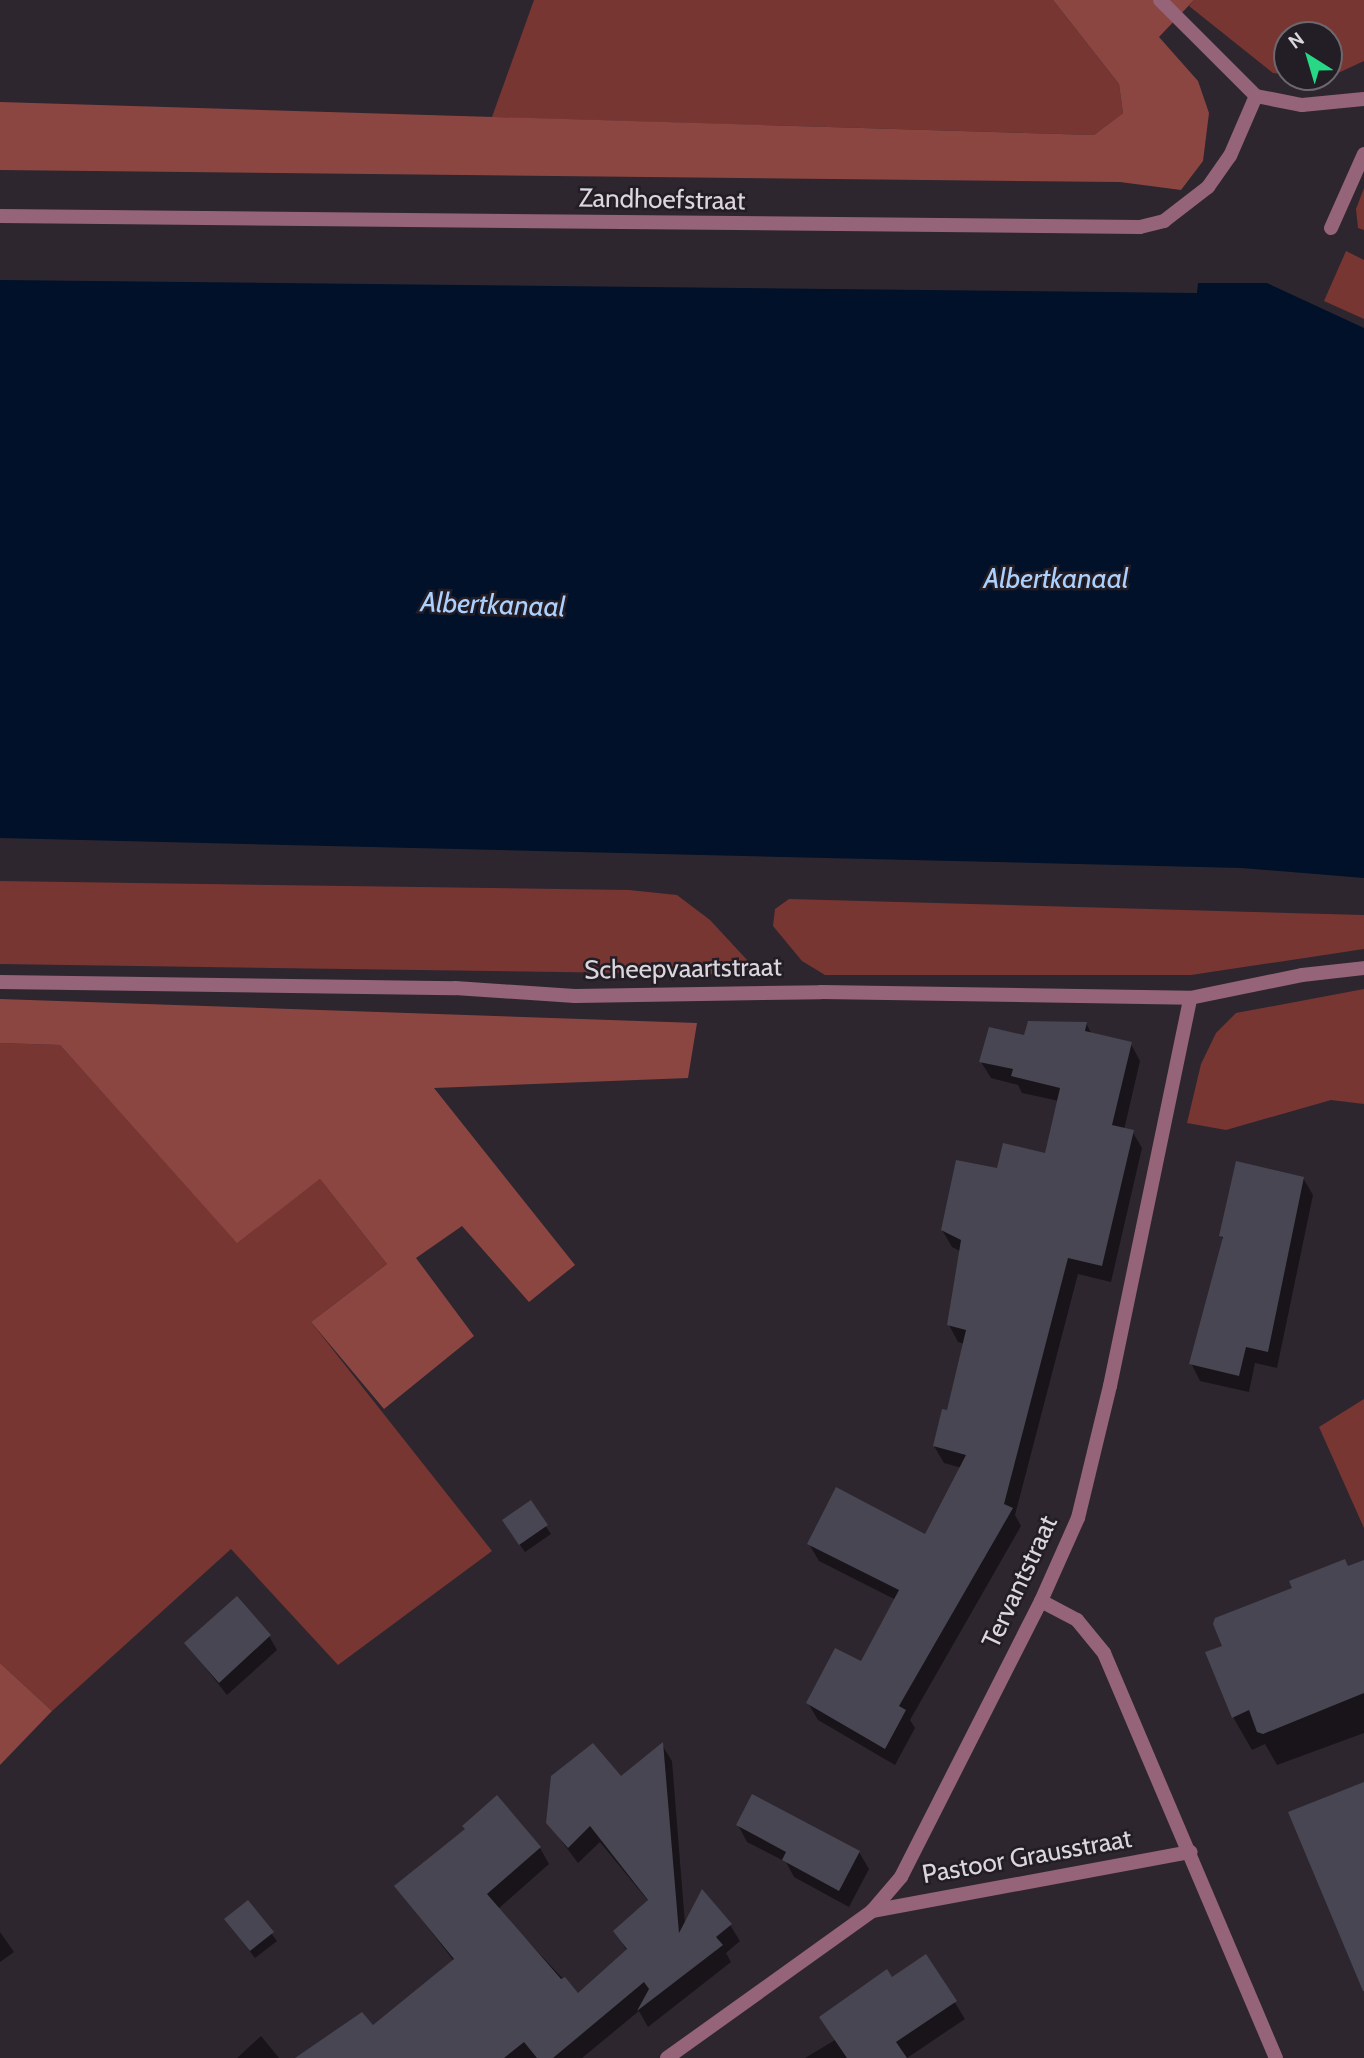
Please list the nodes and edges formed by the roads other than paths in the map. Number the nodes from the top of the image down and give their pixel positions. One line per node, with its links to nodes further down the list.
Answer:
1 (1160, 0): 2 (street)
2 (1256, 96): 3 (street); 5 (street, Zandhoefstraat)
3 (1364, 99)
4 (1364, 154): 6 (street)
5 (0, 216)
6 (1331, 228)
7 (1364, 968): 9 (street, Scheepvaartstraat)
8 (0, 982): 9 (street, Scheepvaartstraat)
9 (1190, 998): 10 (street, Tervantstraat)
10 (1041, 1601): 11 (street); 12 (street, Tervantstraat)
11 (1191, 1852): 12 (street, Pastoor Grausstraat); 14 (street)
12 (872, 1911): 13 (street, Tervantstraat)
13 (667, 2058)
14 (1276, 2058)

